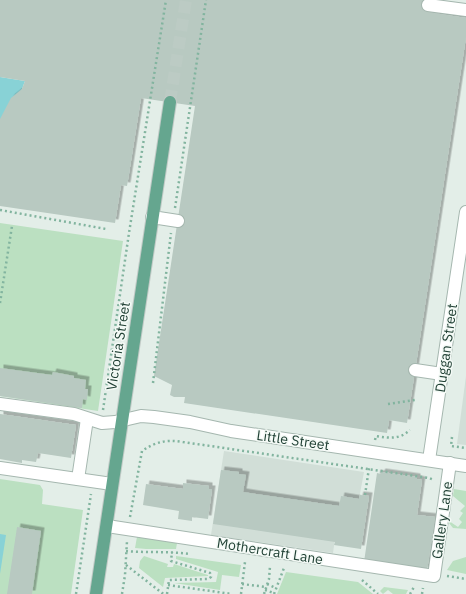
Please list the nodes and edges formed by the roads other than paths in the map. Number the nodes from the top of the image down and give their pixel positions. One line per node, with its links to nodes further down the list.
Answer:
1 (428, 5): 2 (street)
2 (466, 10)
3 (170, 102): 5 (main road, Victoria Street)
4 (466, 212): 8 (street, Duggan Street)
5 (152, 217): 6 (street); 11 (main road, Victoria Street)
6 (175, 221)
7 (415, 370): 8 (street)
8 (442, 374): 12 (street, Duggan Street)
9 (0, 404): 10 (street, Little Street)
10 (87, 419): 11 (street, Little Street); 16 (street)
11 (122, 420): 12 (street, Little Street); 17 (main road, Victoria Street)
12 (429, 460): 13 (street, Little Street)
13 (450, 463): 14 (street, Little Street); 19 (street, Gallery Lane)
14 (466, 466)
15 (0, 468): 16 (street)
16 (78, 479): 17 (street)
17 (112, 484): 18 (main road, Victoria Street)
18 (107, 526): 19 (street, Mothercraft Lane); 20 (main road, Victoria Street)
19 (434, 576)
20 (96, 594)

